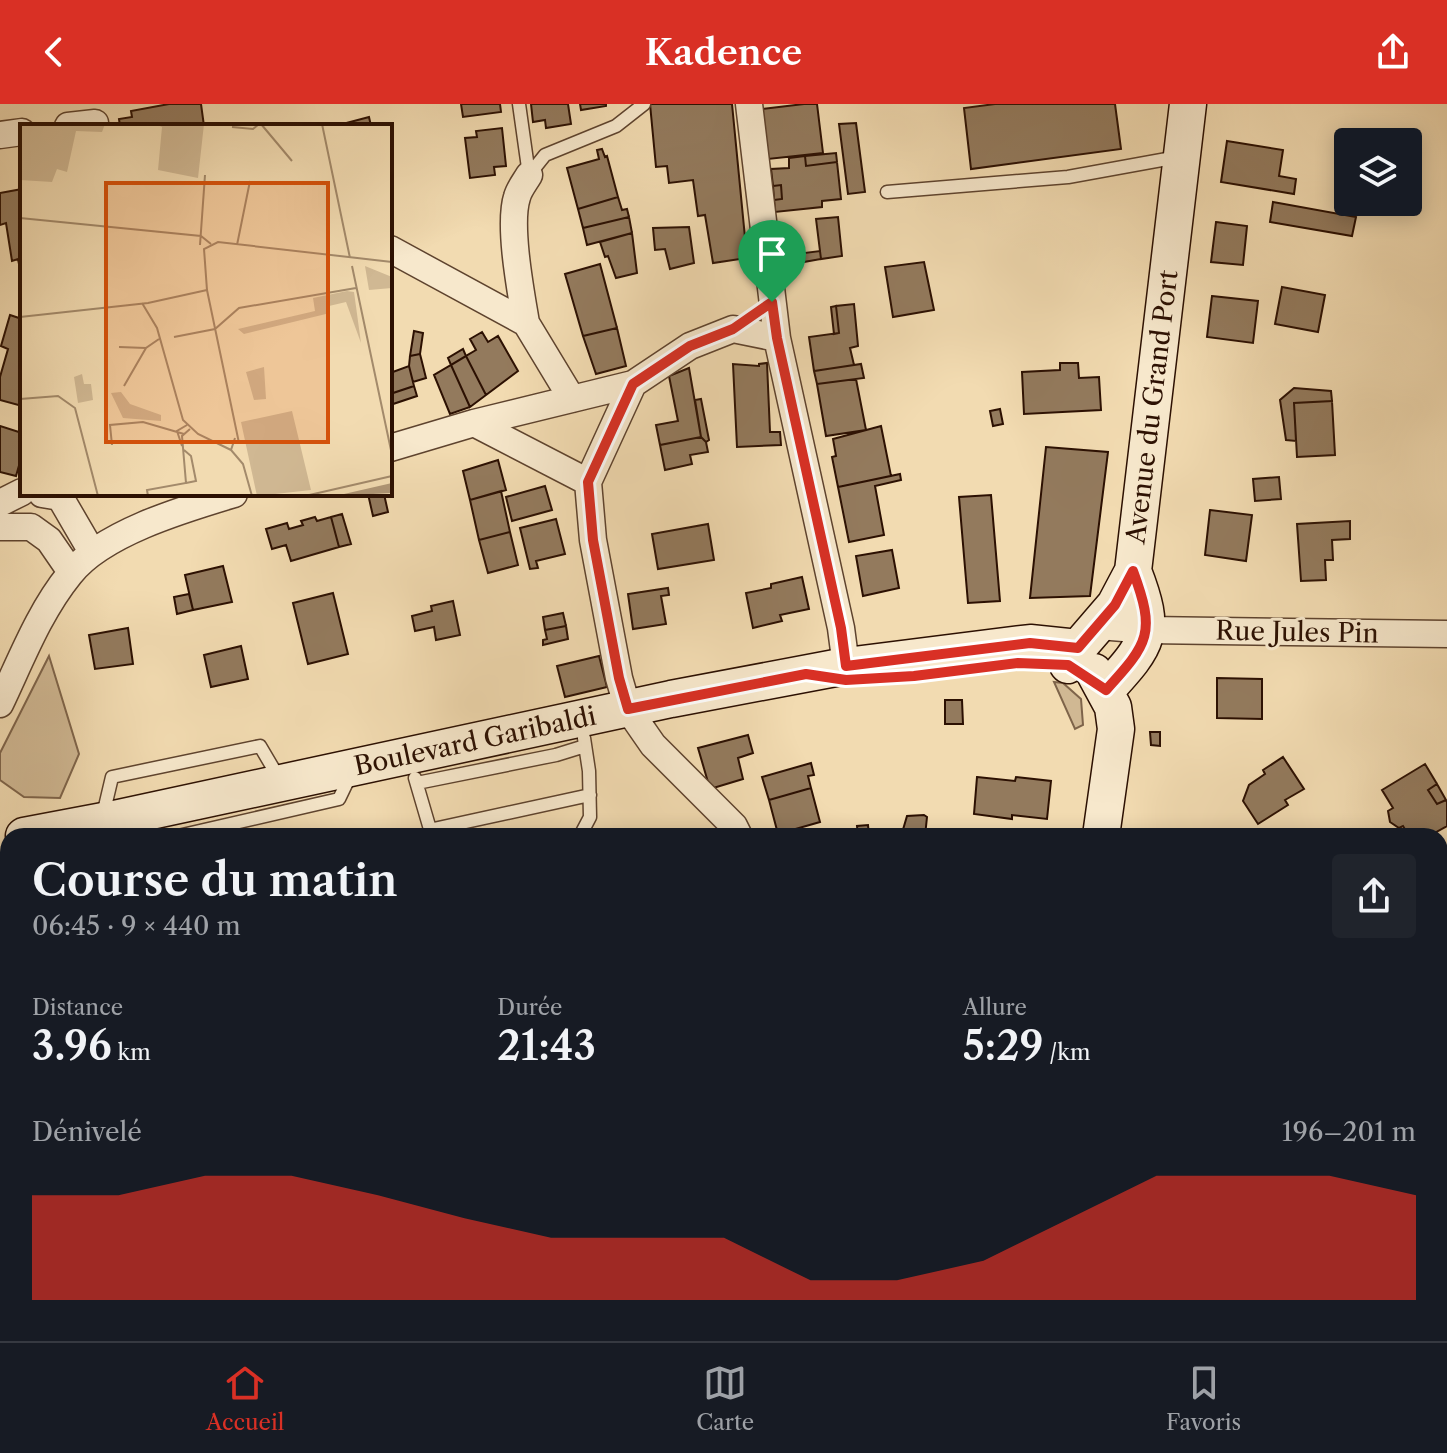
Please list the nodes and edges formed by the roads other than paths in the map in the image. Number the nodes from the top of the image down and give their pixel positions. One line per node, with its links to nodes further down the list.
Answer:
1 (519, 104): 8 (lane)
2 (644, 104): 8 (lane)
3 (749, 104): 11 (street)
4 (1188, 104): 7 (main road, Avenue du Grand Port)
5 (20, 132): 6 (street)
6 (0, 135)
7 (1181, 157): 9 (lane); 28 (main road, Avenue du Grand Port)
8 (529, 175): 12 (street)
9 (887, 192)
10 (392, 250): 12 (street)
11 (772, 302): 13 (street); 14 (street)
12 (526, 323): 16 (street)
13 (733, 329): 14 (street); 15 (street)
14 (777, 338): 33 (street)
15 (633, 384): 16 (street); 19 (street)
16 (572, 399): 17 (street)
17 (474, 423): 18 (street); 19 (street)
18 (392, 447)
19 (588, 482): 37 (street)
20 (20, 493): 24 (street)
21 (54, 496): 26 (street)
22 (55, 496): 27 (street)
23 (228, 496): 27 (street)
24 (0, 503)
25 (0, 527): 26 (street)
26 (42, 535): 29 (street)
27 (92, 552): 29 (street)
28 (1133, 571): 30 (main road, Avenue du Grand Port); 32 (main road)
29 (71, 572): 36 (street)
30 (1148, 630): 31 (street, Rue Jules Pin); 32 (street, Rue Jules Pin); 35 (main road)
31 (1447, 634)
32 (1082, 646): 33 (main road, Boulevard Garibaldi); 34 (main road); 35 (main road)
33 (846, 666): 34 (main road, Boulevard Garibaldi)
34 (806, 674): 37 (main road, Boulevard Garibaldi)
35 (1106, 690): 51 (main road)
36 (0, 704)
37 (628, 709): 38 (main road, Boulevard Garibaldi); 50 (street)
38 (584, 732): 40 (main road, Boulevard Garibaldi); 41 (lane)
39 (354, 768): 40 (main road, Boulevard Garibaldi); 43 (main road, Boulevard Garibaldi); 46 (lane)
40 (412, 770): 47 (lane)
41 (590, 795): 48 (lane); 49 (lane)
42 (0, 822): 44 (main road, Boulevard Garibaldi)
43 (125, 825): 45 (main road, Boulevard Garibaldi)
44 (52, 828)
45 (77, 828)
46 (213, 828)
47 (429, 828)
48 (452, 828)
49 (584, 828)
50 (735, 828)
51 (1109, 828)

